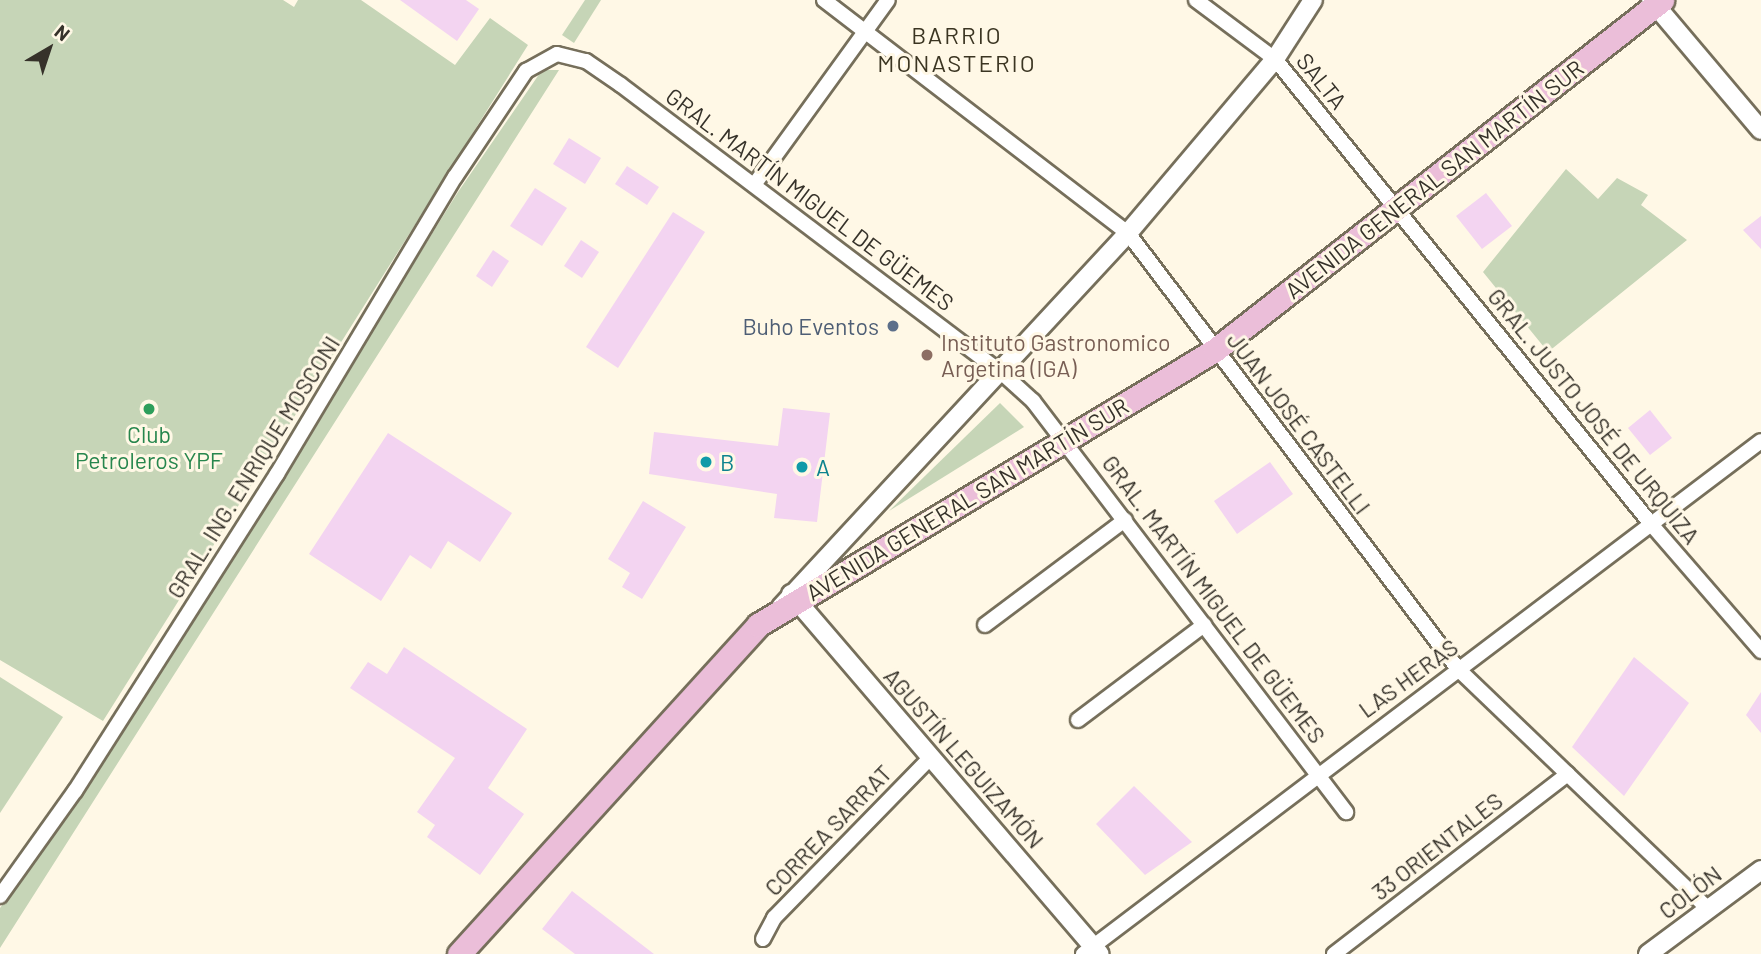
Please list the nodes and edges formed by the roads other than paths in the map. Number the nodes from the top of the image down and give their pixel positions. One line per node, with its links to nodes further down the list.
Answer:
1 (824, 0): 6 (street, JUAN JOSÉ CASTELLI)
2 (888, 0): 6 (street)
3 (1196, 0): 8 (street, SALTA)
4 (1313, 0): 8 (street)
5 (1656, 2): 9 (street); 11 (main road, AVENIDA GENERAL SAN MARTÍN SUR)
6 (866, 31): 10 (street); 12 (street, JUAN JOSÉ CASTELLI)
7 (539, 60): 10 (street, GRAL. MARTÍN MIGUEL DE GÜEMES); 30 (street, GRAL. ING. ENRIQUE MOSCONI)
8 (1275, 60): 11 (street, SALTA); 12 (street)
9 (1761, 130)
10 (754, 185): 14 (street, GRAL. MARTÍN MIGUEL DE GÜEMES)
11 (1396, 208): 13 (main road, AVENIDA GENERAL SAN MARTÍN SUR); 18 (street, GRAL. JUSTO JOSÉ DE URQUIZA)
12 (1128, 233): 13 (street, JUAN JOSÉ CASTELLI); 14 (street)
13 (1215, 350): 15 (main road, AVENIDA GENERAL SAN MARTÍN SUR); 23 (street, JUAN JOSÉ CASTELLI)
14 (1002, 372): 15 (street, GRAL. MARTÍN MIGUEL DE GÜEMES); 19 (street)
15 (1065, 439): 17 (street, GRAL. MARTÍN MIGUEL DE GÜEMES); 19 (main road, AVENIDA GENERAL SAN MARTÍN SUR)
16 (1761, 441): 18 (street, LAS HERAS)
17 (1125, 520): 20 (street); 21 (street, GRAL. MARTÍN MIGUEL DE GÜEMES)
18 (1651, 524): 22 (street, GRAL. JUSTO JOSÉ DE URQUIZA); 23 (street, LAS HERAS)
19 (794, 597): 25 (street, AGUSTÍN LEGUIZAMÓN); 34 (main road, AVENIDA GENERAL SAN MARTÍN SUR)
20 (985, 625)
21 (1204, 625): 24 (street); 26 (street, GRAL. MARTÍN MIGUEL DE GÜEMES)
22 (1761, 651)
23 (1458, 669): 26 (street, LAS HERAS); 27 (street, JUAN JOSÉ CASTELLI)
24 (1078, 720)
25 (931, 757): 32 (street, CORREA SARRAT); 33 (street, AGUSTÍN LEGUIZAMÓN)
26 (1317, 774): 28 (street, GRAL. MARTÍN MIGUEL DE GÜEMES); 33 (street, LAS HERAS)
27 (1568, 774): 31 (street, JUAN JOSÉ CASTELLI); 35 (street, 33 ORIENTALES)
28 (1346, 812)
29 (1761, 870): 31 (street, COLÓN)
30 (0, 896)
31 (1708, 909): 36 (street, COLÓN)
32 (763, 939)
33 (1092, 951)
34 (459, 954)
35 (1334, 954)
36 (1648, 954)

